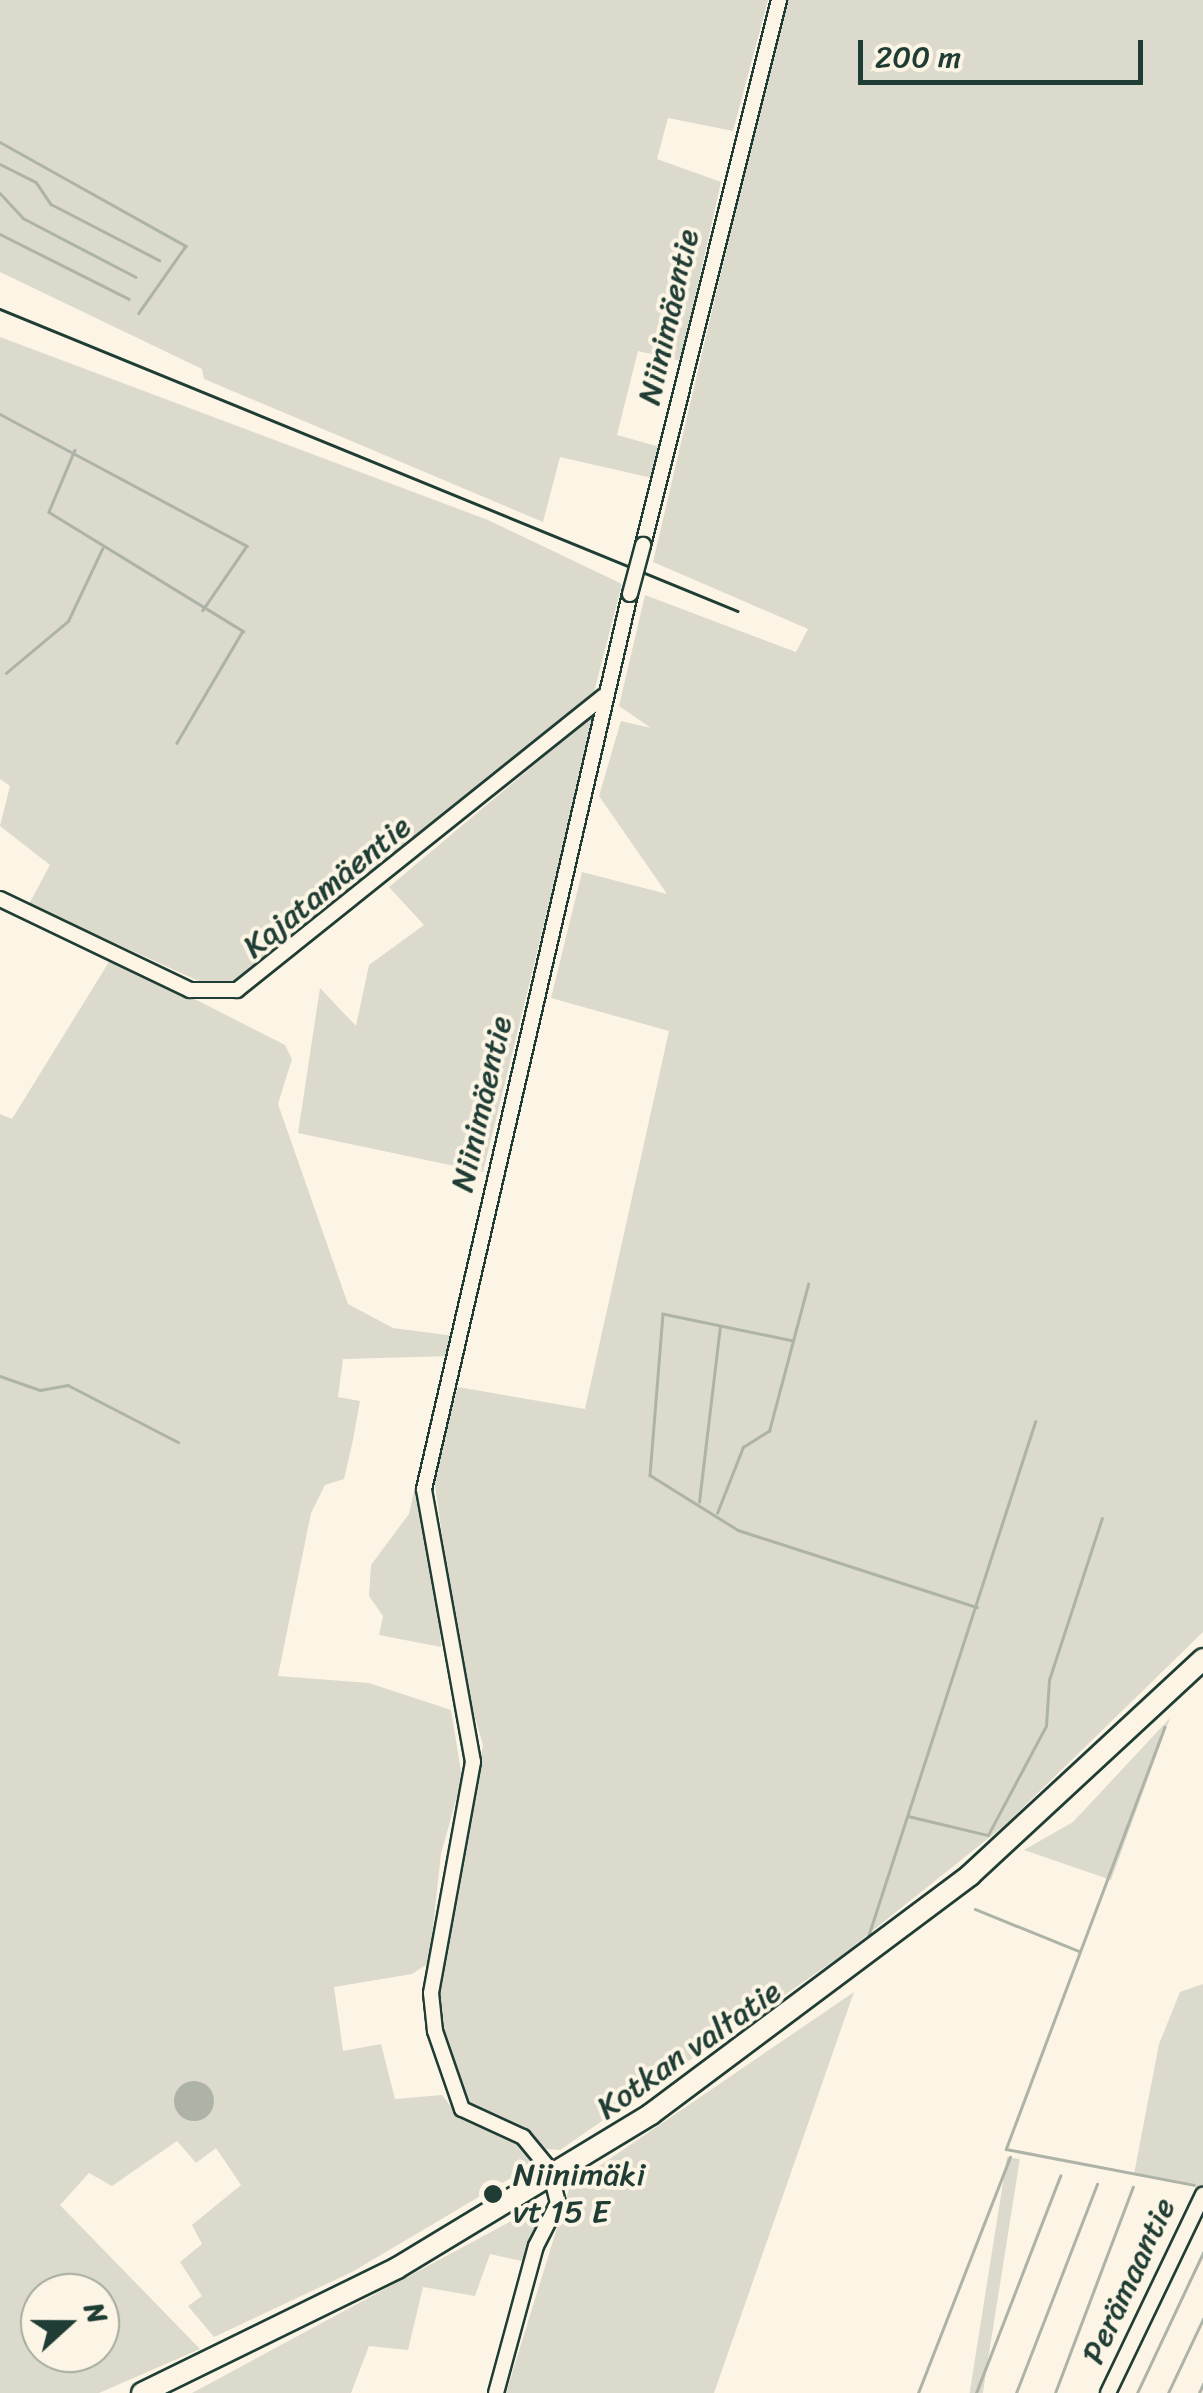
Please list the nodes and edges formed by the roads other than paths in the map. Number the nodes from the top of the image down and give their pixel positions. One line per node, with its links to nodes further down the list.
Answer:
1 (779, 0): 2 (street, Niinimäentie, bridge)
2 (604, 696): 4 (street, Kajatamäentie); 7 (street, Niinimäentie)
3 (0, 899): 4 (street, Kajatamäentie)
4 (17, 906): 5 (street)
5 (0, 908)
6 (1203, 1659): 7 (highway, Kotkan valtatie)
7 (554, 2178): 9 (highway, Kotkan valtatie); 10 (street)
8 (1203, 2195): 11 (street, Perämaantie)
9 (142, 2393)
10 (496, 2393)
11 (1108, 2393)

